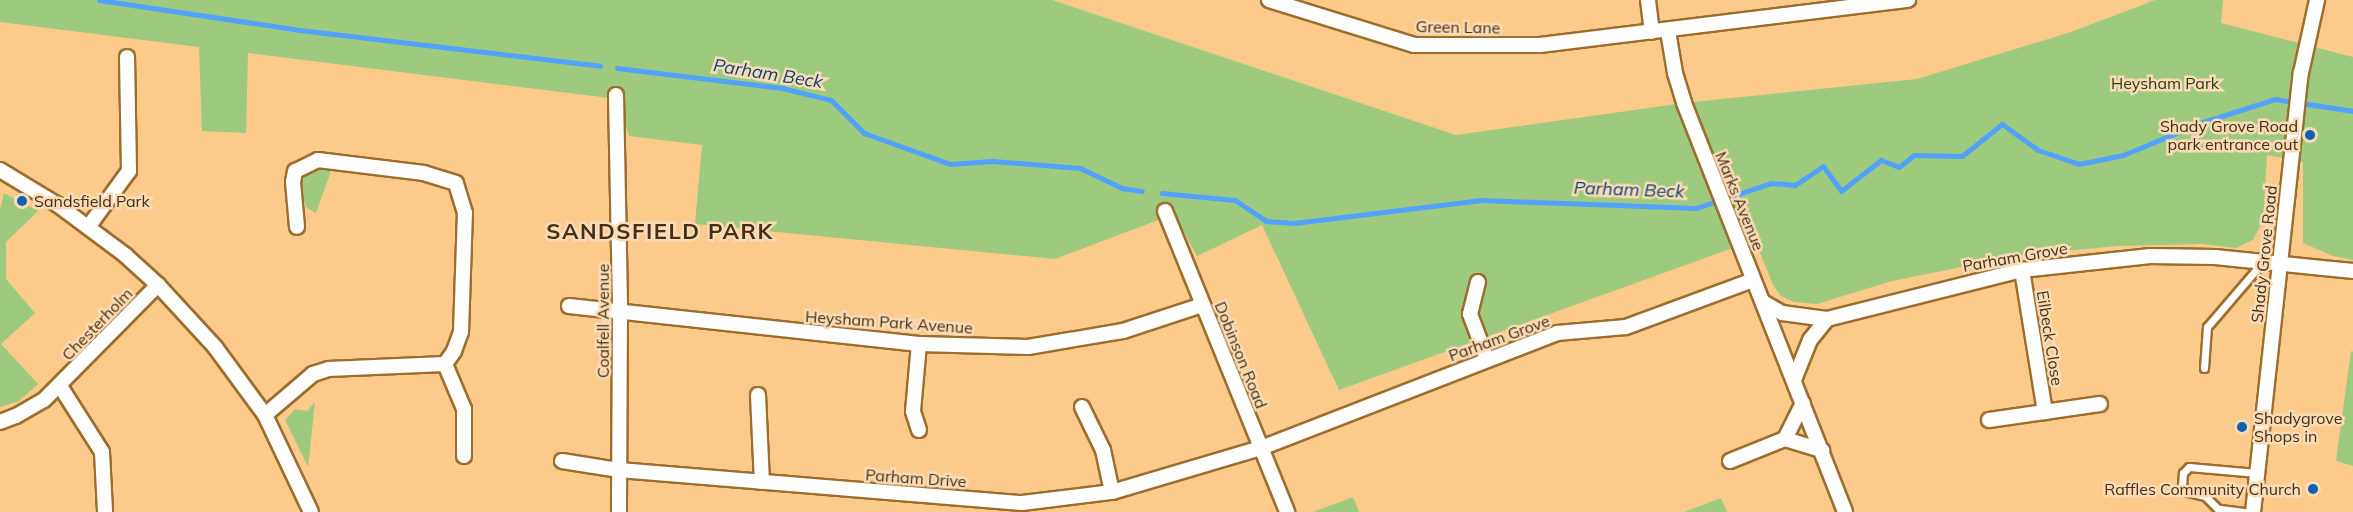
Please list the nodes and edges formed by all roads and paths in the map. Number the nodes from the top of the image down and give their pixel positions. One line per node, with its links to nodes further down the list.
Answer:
1 (1269, 0): 5 (street, Green Lane)
2 (1648, 0): 7 (street)
3 (1908, 0): 6 (street, Green Lane)
4 (2317, 0): 15 (street, Shady Grove Road)
5 (1289, 4): 7 (street, Green Lane)
6 (1668, 30): 7 (street, Green Lane); 18 (street, Marks Avenue)
7 (1652, 32)
8 (127, 57): 12 (street)
9 (616, 94): 24 (street, Coalfell Avenue)
10 (0, 170): 12 (street)
11 (1165, 211): 23 (street, Dobinson Road)
12 (89, 226): 20 (street)
13 (297, 227): 28 (street)
14 (2261, 264): 15 (street, Parham Grove); 16 (street, Parham Grove); 29 (lane)
15 (2280, 264): 17 (street, Parham Grove); 48 (street, Shady Grove Road)
16 (2022, 270): 25 (street, Parham Grove); 36 (street, Eilbeck Close)
17 (2353, 271)
18 (1754, 280): 21 (street, Marks Avenue); 27 (street, Parham Grove)
19 (1478, 282): 27 (street)
20 (158, 285): 31 (street, Chesterholm); 37 (street)
21 (1763, 302): 25 (street, Parham Grove); 30 (street, Marks Avenue)
22 (569, 306): 24 (street, Heysham Park Avenue)
23 (1203, 306): 26 (street, Heysham Park Avenue); 42 (street, Dobinson Road)
24 (620, 313): 26 (street, Heysham Park Avenue); 47 (street, Coalfell Avenue)
25 (1827, 319): 30 (street)
26 (919, 344): 40 (street)
27 (1486, 359): 42 (street, Parham Grove)
28 (445, 364): 37 (street); 44 (street)
29 (2204, 368)
30 (1794, 380): 33 (street, Marks Avenue)
31 (60, 386): 39 (street, Chesterholm); 52 (street, Chesterholm)
32 (758, 395): 49 (street)
33 (1803, 403): 41 (street); 43 (street, Marks Avenue)
34 (2100, 404): 36 (street)
35 (1082, 407): 50 (street)
36 (2045, 412): 38 (street)
37 (266, 415): 53 (street)
38 (1989, 420)
39 (0, 422)
40 (919, 430)
41 (1785, 439): 43 (street); 45 (street)
42 (1262, 448): 50 (street, Parham Drive); 55 (street, Dobinson Road)
43 (1822, 450): 56 (street, Marks Avenue)
44 (464, 456)
45 (1730, 460)
46 (562, 461): 47 (street, Parham Drive)
47 (619, 470): 49 (street, Parham Drive); 54 (street, Coalfell Avenue)
48 (2257, 473): 57 (lane); 58 (street, Shady Grove Road)
49 (762, 482): 51 (street, Parham Drive)
50 (1112, 492): 51 (street, Parham Drive)
51 (1022, 507)
52 (105, 512)
53 (311, 512)
54 (619, 512)
55 (1287, 512)
56 (1845, 512)
57 (2244, 512)
58 (2253, 512)

